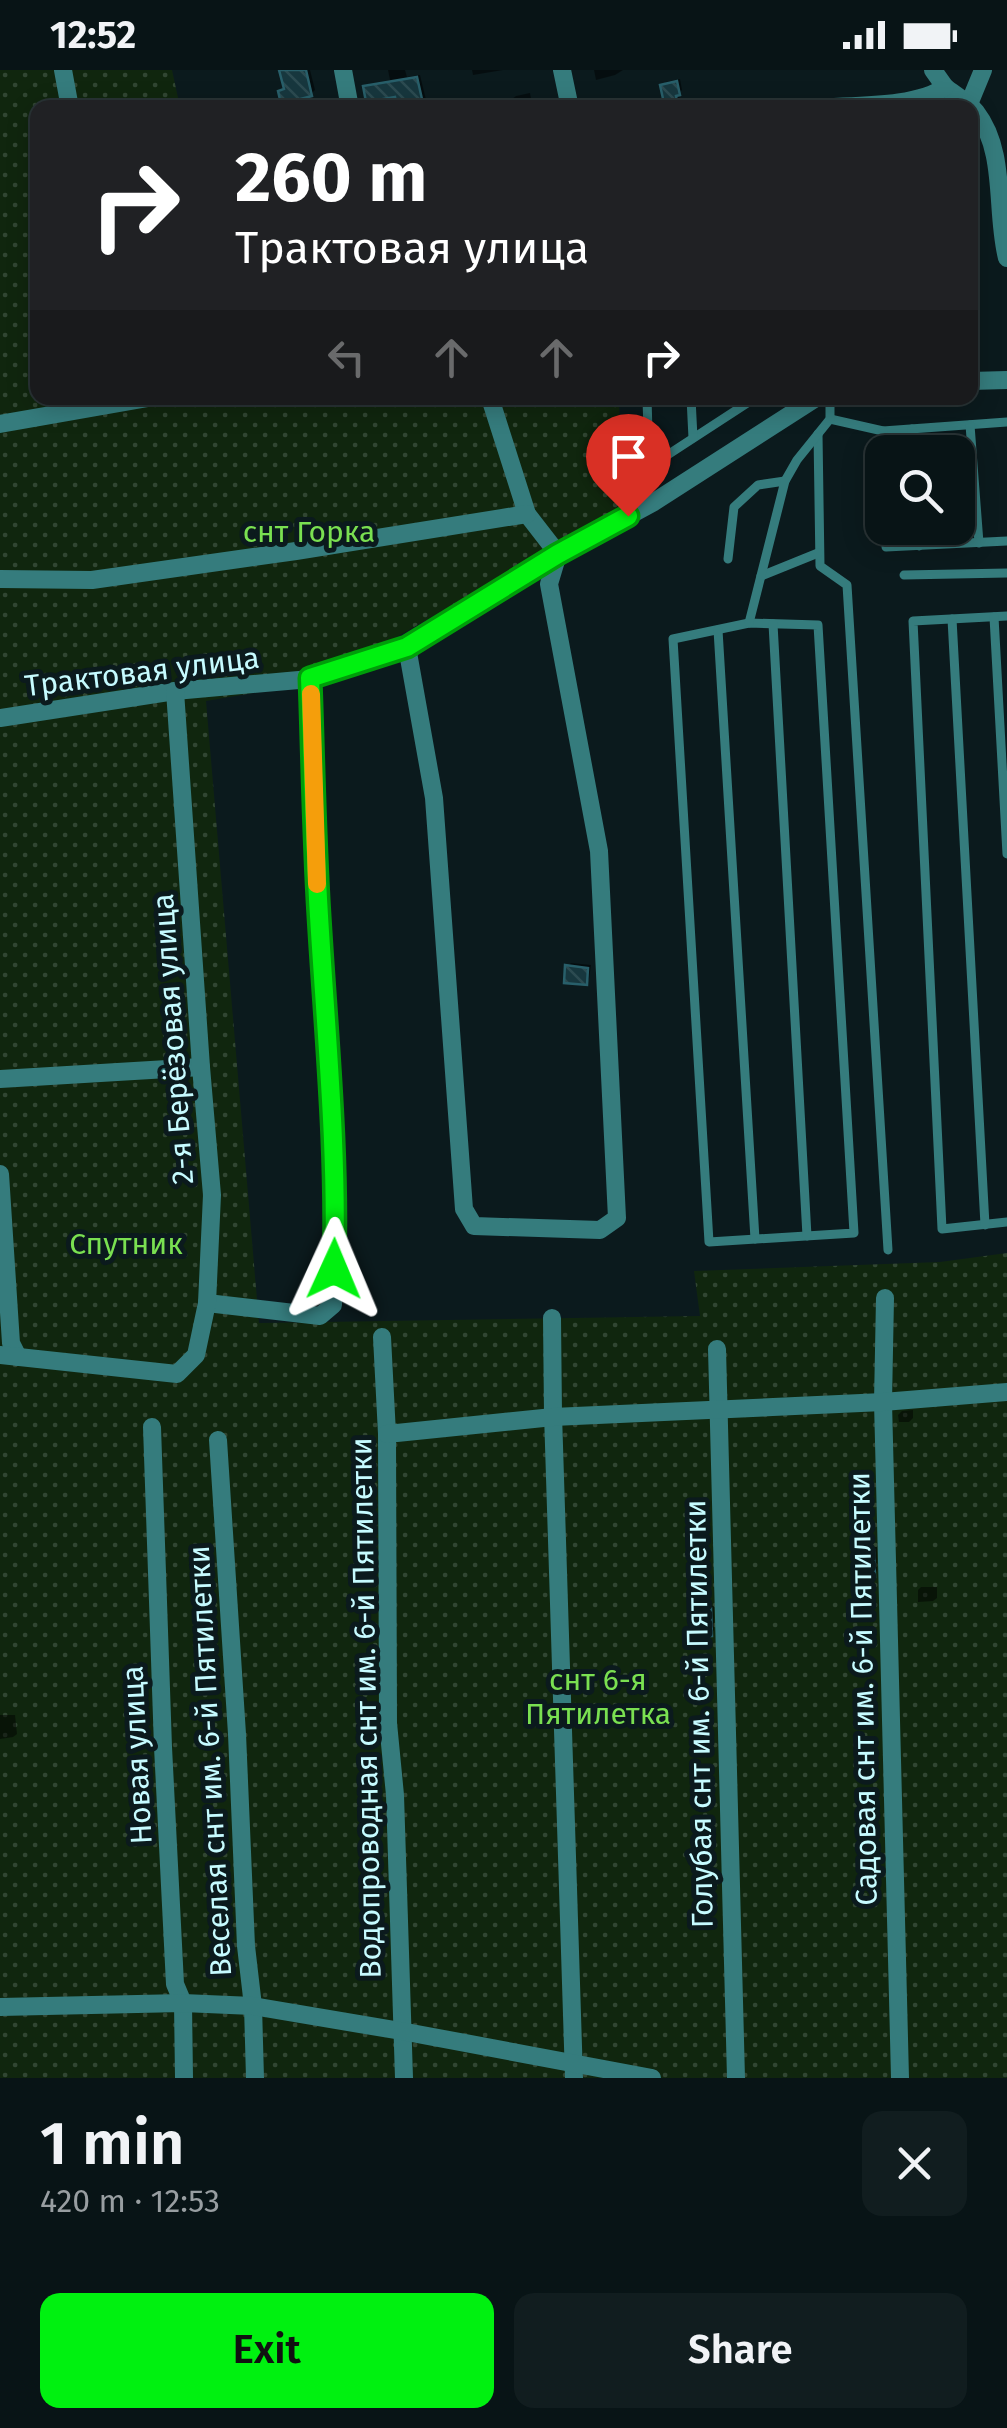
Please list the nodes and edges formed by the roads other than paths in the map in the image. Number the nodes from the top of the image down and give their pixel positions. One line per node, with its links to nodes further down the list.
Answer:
1 (63, 70): 7 (street)
2 (344, 70): 8 (street)
3 (562, 70): 9 (street)
4 (933, 70): 6 (street)
5 (983, 70): 12 (street)
6 (945, 87): 10 (street); 11 (street)
7 (69, 100)
8 (349, 100)
9 (568, 100)
10 (919, 100)
11 (963, 100)
12 (970, 100)
13 (978, 116): 14 (street)
14 (1007, 258)
15 (1007, 380): 16 (street)
16 (978, 381)
17 (100, 405): 28 (street)
18 (492, 405): 37 (street)
19 (647, 405): 35 (lane)
20 (691, 405): 35 (lane)
21 (734, 405): 25 (lane)
22 (744, 405): 25 (lane)
23 (805, 405): 43 (street, Трактовая улица)
24 (830, 405): 26 (lane)
25 (734, 412): 35 (lane)
26 (830, 418): 31 (lane); 32 (lane)
27 (1007, 422): 29 (lane)
28 (0, 424)
29 (970, 425): 30 (lane); 39 (lane)
30 (912, 429): 31 (lane); 34 (lane)
31 (883, 432): 33 (lane)
32 (818, 434): 36 (lane); 42 (lane)
33 (883, 435)
34 (913, 435)
35 (693, 438)
36 (786, 481): 44 (lane); 47 (lane)
37 (527, 514): 43 (street); 48 (street)
38 (1007, 541): 39 (lane)
39 (979, 542): 41 (lane)
40 (886, 545): 41 (lane)
41 (919, 546)
42 (818, 553): 47 (lane); 67 (lane)
43 (558, 554): 55 (street, Трактовая улица); 55 (street)
44 (728, 559)
45 (1007, 573): 46 (lane)
46 (904, 575)
47 (762, 576): 52 (lane)
48 (0, 579)
49 (1007, 616): 50 (lane)
50 (994, 617): 51 (lane); 59 (lane)
51 (952, 619): 64 (lane); 64 (lane)
52 (750, 623): 53 (lane); 54 (lane)
53 (773, 624): 65 (lane); 65 (lane)
54 (718, 630): 66 (lane); 66 (lane)
55 (407, 647): 56 (street, Трактовая улица)
56 (310, 678): 57 (street, Трактовая улица); 69 (street)
57 (175, 691): 58 (street, Трактовая улица); 60 (street, 2-я Берёзовая улица)
58 (0, 718)
59 (1007, 854)
60 (201, 1066): 61 (street); 69 (street, 2-я Берёзовая улица)
61 (0, 1079)
62 (0, 1174): 73 (street)
63 (1007, 1222): 64 (lane)
64 (985, 1225)
65 (807, 1236): 66 (lane)
66 (755, 1239)
67 (888, 1250)
68 (884, 1298): 75 (street, Садовая снт им. 6-й Пятилетки)
69 (207, 1304): 73 (street, 2-я Берёзовая улица)
70 (552, 1318): 77 (street)
71 (382, 1337): 79 (street, Водопроводная снт им. 6-й Пятилетки)
72 (717, 1349): 76 (street, Голубая снт им. 6-й Пятилетки)
73 (9, 1356)
74 (1007, 1392): 75 (street)
75 (883, 1402): 76 (street); 91 (street, Садовая снт им. 6-й Пятилетки)
76 (720, 1409): 77 (street); 90 (street, Голубая снт им. 6-й Пятилетки)
77 (553, 1417): 79 (street); 85 (street)
78 (152, 1428): 81 (street, Новая улица)
79 (387, 1434): 84 (street, Водопроводная снт им. 6-й Пятилетки)
80 (218, 1440): 82 (street, Веселая снт им. 6-й Пятилетки)
81 (183, 2002): 82 (street); 83 (street); 86 (street, Новая улица)
82 (253, 2006): 84 (street); 87 (street, Веселая снт им. 6-й Пятилетки)
83 (0, 2007)
84 (401, 2031): 85 (street); 88 (street, Водопроводная снт им. 6-й Пятилетки)
85 (574, 2071): 89 (street)
86 (184, 2078)
87 (255, 2078)
88 (404, 2078)
89 (652, 2078)
90 (736, 2078)
91 (900, 2078)

